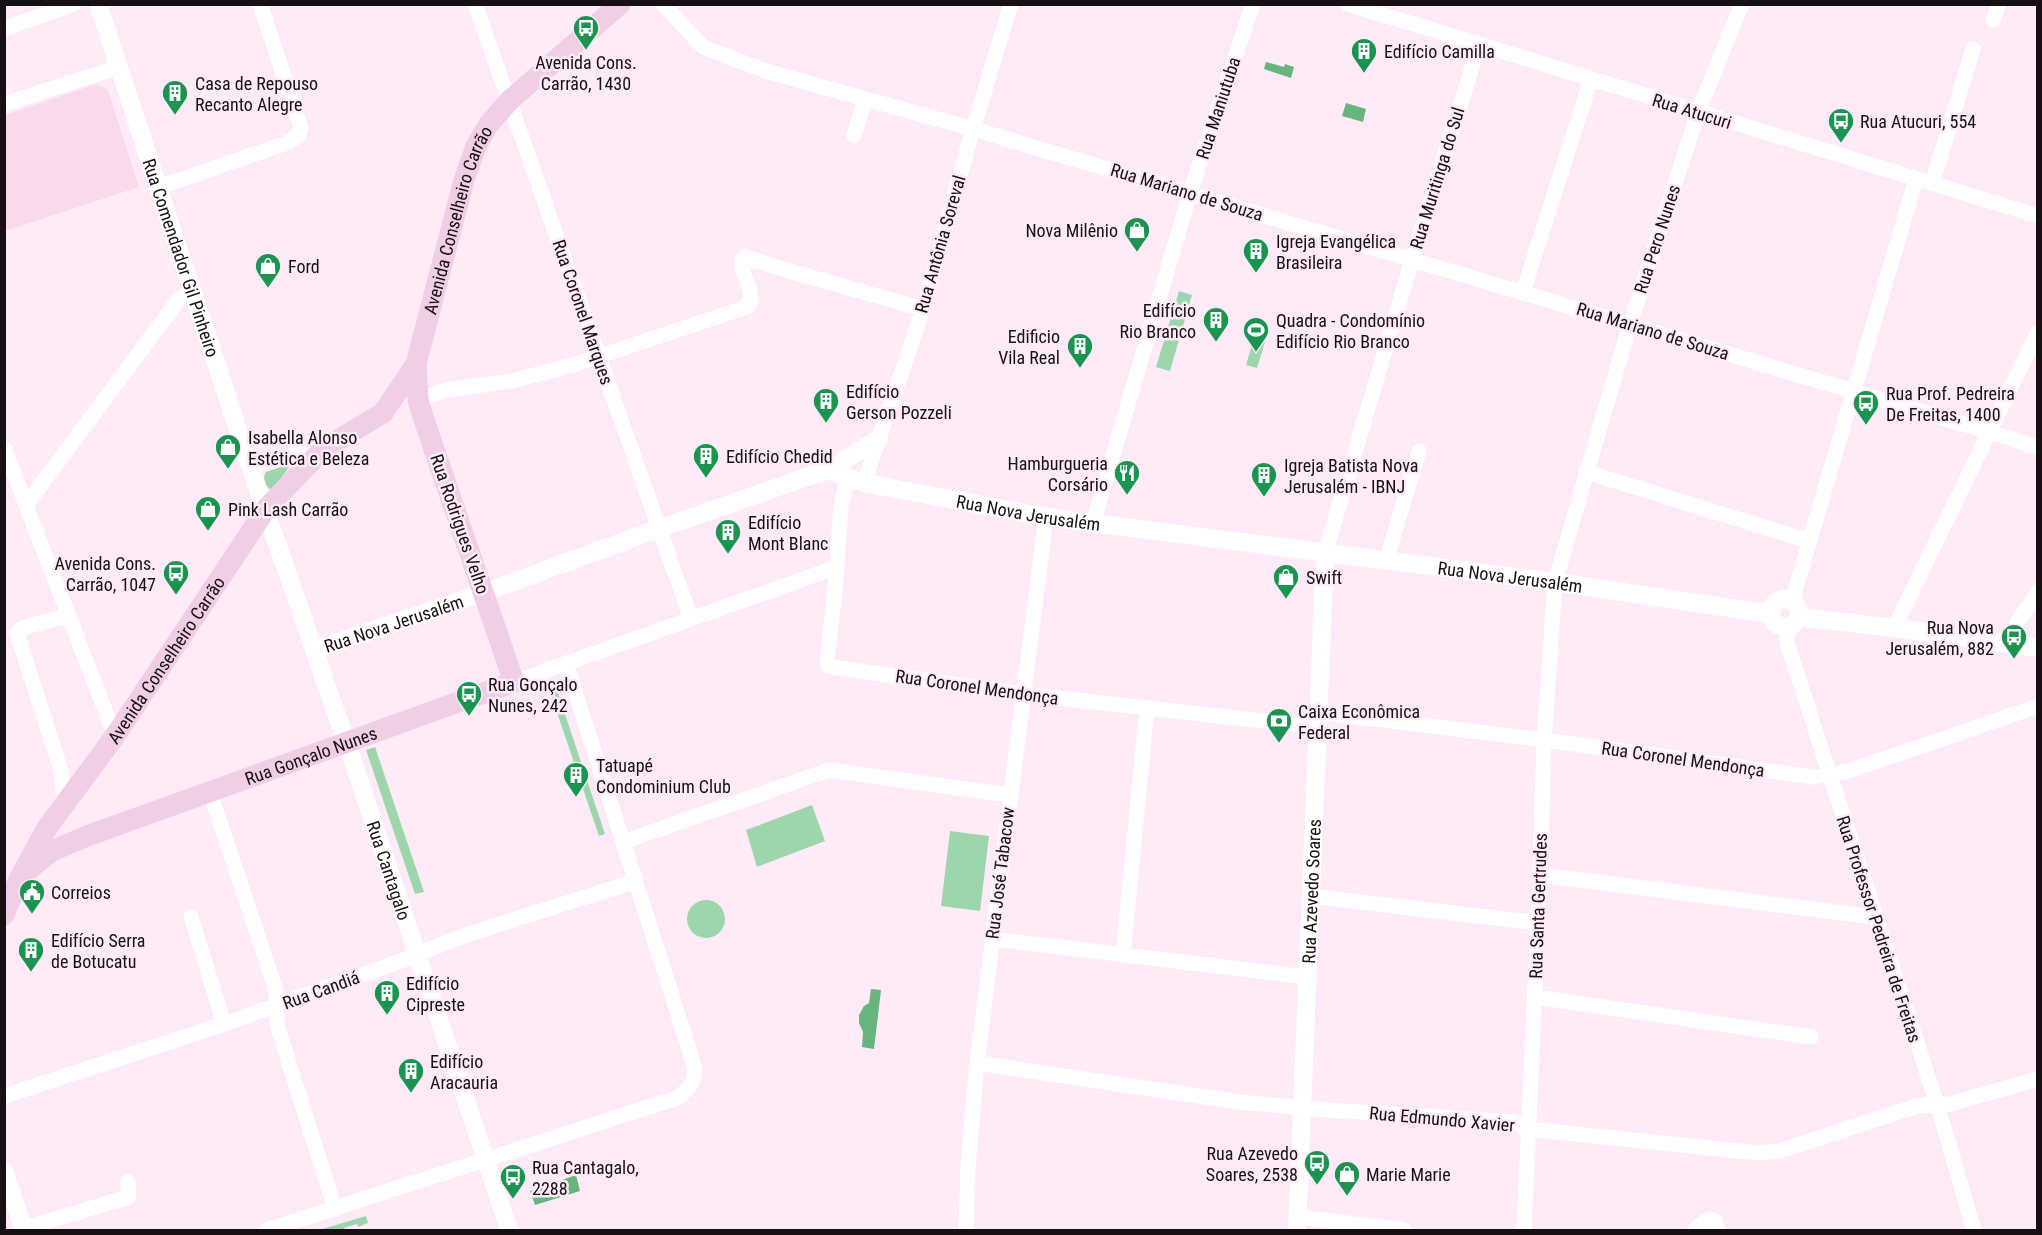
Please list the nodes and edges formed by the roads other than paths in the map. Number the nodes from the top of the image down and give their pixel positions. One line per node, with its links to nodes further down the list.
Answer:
1 (74, 4): 13 (street)
2 (98, 4): 16 (street, Rua Comendador Gil Pinheiro)
3 (260, 4): 26 (street)
4 (476, 4): 19 (street, Rua Coronel Marques)
5 (620, 4): 19 (main road, Avenida Conselheiro Carrão)
6 (663, 4): 18 (street, Rua Mariano de Souza)
7 (1011, 4): 22 (street, Rua Antônia Soreval)
8 (1253, 4): 27 (street, Rua Maniutuba)
9 (1347, 4): 14 (street, Rua Atucuri)
10 (1742, 4): 21 (street, Rua Pero Nunes)
11 (1999, 4): 12 (street)
12 (1994, 20)
13 (4, 28)
14 (1479, 45): 17 (street, Rua Atucuri); 29 (street, Rua Muritinga do Sul)
15 (1973, 49): 25 (street)
16 (119, 67): 20 (street); 26 (street, Rua Comendador Gil Pinheiro)
17 (1592, 79): 21 (street, Rua Atucuri); 31 (street)
18 (865, 100): 22 (street, Rua Mariano de Souza); 23 (street)
19 (509, 101): 35 (street, Rua Coronel Marques); 36 (main road, Avenida Conselheiro Carrão)
20 (4, 104)
21 (1698, 112): 24 (street, Rua Atucuri); 33 (street, Rua Pero Nunes)
22 (973, 129): 27 (street, Rua Mariano de Souza); 32 (street, Rua Antônia Soreval)
23 (854, 135)
24 (1916, 179): 25 (street, Rua Atucuri); 37 (street, Rua Professor Pedreira de Freitas)
25 (1932, 184): 28 (street, Rua Atucuri)
26 (159, 187): 30 (street, Rua Comendador Gil Pinheiro)
27 (1190, 193): 29 (street, Rua Mariano de Souza); 52 (street, Rua Maniutuba)
28 (2037, 216)
29 (1412, 260): 31 (street, Rua Mariano de Souza); 55 (street, Rua Muritinga do Sul)
30 (193, 291): 46 (street, Rua Comendador Gil Pinheiro); 49 (street)
31 (1523, 292): 33 (street, Rua Mariano de Souza)
32 (923, 309): 35 (street); 41 (street, Rua Antônia Soreval)
33 (1630, 324): 37 (street, Rua Mariano de Souza); 47 (street, Rua Pero Nunes)
34 (2037, 332): 40 (street)
35 (598, 358): 38 (street); 53 (street, Rua Coronel Marques)
36 (416, 364): 38 (main road, Rua Rodrigues Velho); 39 (main road, Avenida Conselheiro Carrão)
37 (1853, 391): 40 (street, Rua Mariano de Souza); 54 (street, Rua Professor Pedreira de Freitas)
38 (420, 407): 39 (main road); 60 (main road, Rua Rodrigues Velho)
39 (383, 414): 44 (main road, Avenida Conselheiro Carrão)
40 (1990, 432): 43 (street, Rua Mariano de Souza); 64 (street)
41 (879, 439): 48 (street, Rua Antônia Soreval); 48 (street)
42 (4, 448): 49 (street)
43 (2037, 448)
44 (323, 449): 46 (street, Avenida Conselheiro Carrão); 50 (main road, Avenida Conselheiro Carrão)
45 (1419, 452): 56 (street)
46 (250, 466): 50 (street, Rua Comendador Gil Pinheiro)
47 (1586, 472): 54 (street); 58 (street, Rua Pero Nunes)
48 (849, 477): 51 (street, Rua Nova Jerusalém); 53 (street, Rua Nova Jerusalém); 57 (street, Rua Coronel Mendonça)
49 (26, 505): 61 (street)
50 (266, 509): 67 (street, Rua Cantagalo); 74 (main road, Avenida Conselheiro Carrão)
51 (1046, 517): 52 (street, Rua Nova Jerusalém); 70 (street, Rua José Tabacow)
52 (1093, 523): 55 (street, Rua Nova Jerusalém)
53 (658, 529): 60 (street, Rua Nova Jerusalém); 63 (street, Rua Coronel Marques)
54 (1809, 541): 62 (street, Rua Professor Pedreira de Freitas)
55 (1325, 553): 56 (street, Rua Nova Jerusalém); 73 (street, Rua Azevedo Soares)
56 (1386, 561): 58 (street, Rua Nova Jerusalém)
57 (837, 567): 63 (street, Rua Gonçalo Nunes); 70 (street, Rua Coronel Mendonça)
58 (1555, 582): 62 (street, Rua Nova Jerusalém); 75 (street, Rua Santa Gertrudes)
59 (2037, 592): 65 (street)
60 (484, 593): 67 (street, Rua Nova Jerusalém); 69 (main road, Rua Rodrigues Velho)
61 (68, 615): 74 (street); 80 (street)
62 (1792, 615): 64 (street); 77 (street, Rua Professor Pedreira de Freitas)
63 (691, 619): 68 (street, Rua Gonçalo Nunes)
64 (1894, 628): 65 (street)
65 (2010, 644): 66 (street)
66 (2037, 648)
67 (314, 650): 76 (street, Rua Cantagalo)
68 (566, 663): 69 (street, Rua Gonçalo Nunes); 82 (street)
69 (512, 677): 76 (main road, Rua Gonçalo Nunes)
70 (1023, 694): 72 (street, Rua Coronel Mendonça); 79 (street, Rua José Tabacow)
71 (2037, 706): 77 (street, Rua Coronel Mendonça)
72 (1147, 708): 73 (street, Rua Coronel Mendonça); 92 (street)
73 (1318, 720): 75 (street, Rua Coronel Mendonça); 86 (street, Rua Azevedo Soares)
74 (115, 735): 80 (main road, Avenida Conselheiro Carrão)
75 (1544, 740): 77 (street, Rua Coronel Mendonça); 83 (street, Rua Santa Gertrudes)
76 (347, 744): 78 (main road, Rua Gonçalo Nunes); 93 (street, Rua Cantagalo)
77 (1828, 775): 89 (street, Rua Professor Pedreira de Freitas)
78 (209, 790): 81 (main road, Rua Gonçalo Nunes); 96 (street)
79 (1009, 795): 82 (street); 91 (street, Rua José Tabacow)
80 (65, 805): 81 (main road); 84 (main road, Avenida Conselheiro Carrão)
81 (87, 836): 84 (main road, Avenida Conselheiro Carrão)
82 (623, 842): 85 (street)
83 (1540, 875): 89 (street); 90 (street, Rua Santa Gertrudes)
84 (19, 879): 87 (main road, Avenida Conselheiro Carrão)
85 (636, 881): 93 (street, Rua Candiá); 105 (street)
86 (1310, 896): 90 (street); 94 (street, Rua Azevedo Soares)
87 (4, 915)
88 (191, 917): 97 (street)
89 (1875, 917): 102 (street, Rua Professor Pedreira de Freitas)
90 (1538, 923): 95 (street, Rua Santa Gertrudes)
91 (993, 939): 92 (street); 99 (street, Rua José Tabacow)
92 (1123, 954): 94 (street)
93 (417, 955): 96 (street, Rua Candiá); 105 (street, Rua Cantagalo)
94 (1307, 977): 103 (street, Rua Azevedo Soares)
95 (1535, 997): 98 (street); 104 (street, Rua Santa Gertrudes)
96 (277, 1006): 97 (street, Rua Candiá); 108 (street)
97 (224, 1024): 101 (street, Rua Candiá)
98 (1811, 1037)
99 (976, 1063): 103 (street, Rua Edmundo Xavier); 114 (street, Rua José Tabacow)
100 (2037, 1079): 102 (street, Rua Edmundo Xavier)
101 (4, 1096)
102 (1937, 1104): 104 (street, Rua Edmundo Xavier); 118 (street, Rua Professor Pedreira de Freitas)
103 (1302, 1108): 104 (street, Rua Edmundo Xavier); 109 (street, Rua Azevedo Soares)
104 (1528, 1130): 116 (street, Rua Santa Gertrudes)
105 (486, 1160): 108 (street); 113 (street, Rua Cantagalo)
106 (4, 1171): 111 (street)
107 (128, 1182): 111 (street)
108 (335, 1209): 112 (street)
109 (1297, 1224): 115 (street)
110 (1716, 1225): 117 (street)
111 (23, 1230)
112 (267, 1230)
113 (509, 1230)
114 (966, 1230)
115 (1404, 1230)
116 (1524, 1230)
117 (1695, 1230)
118 (1974, 1230)

